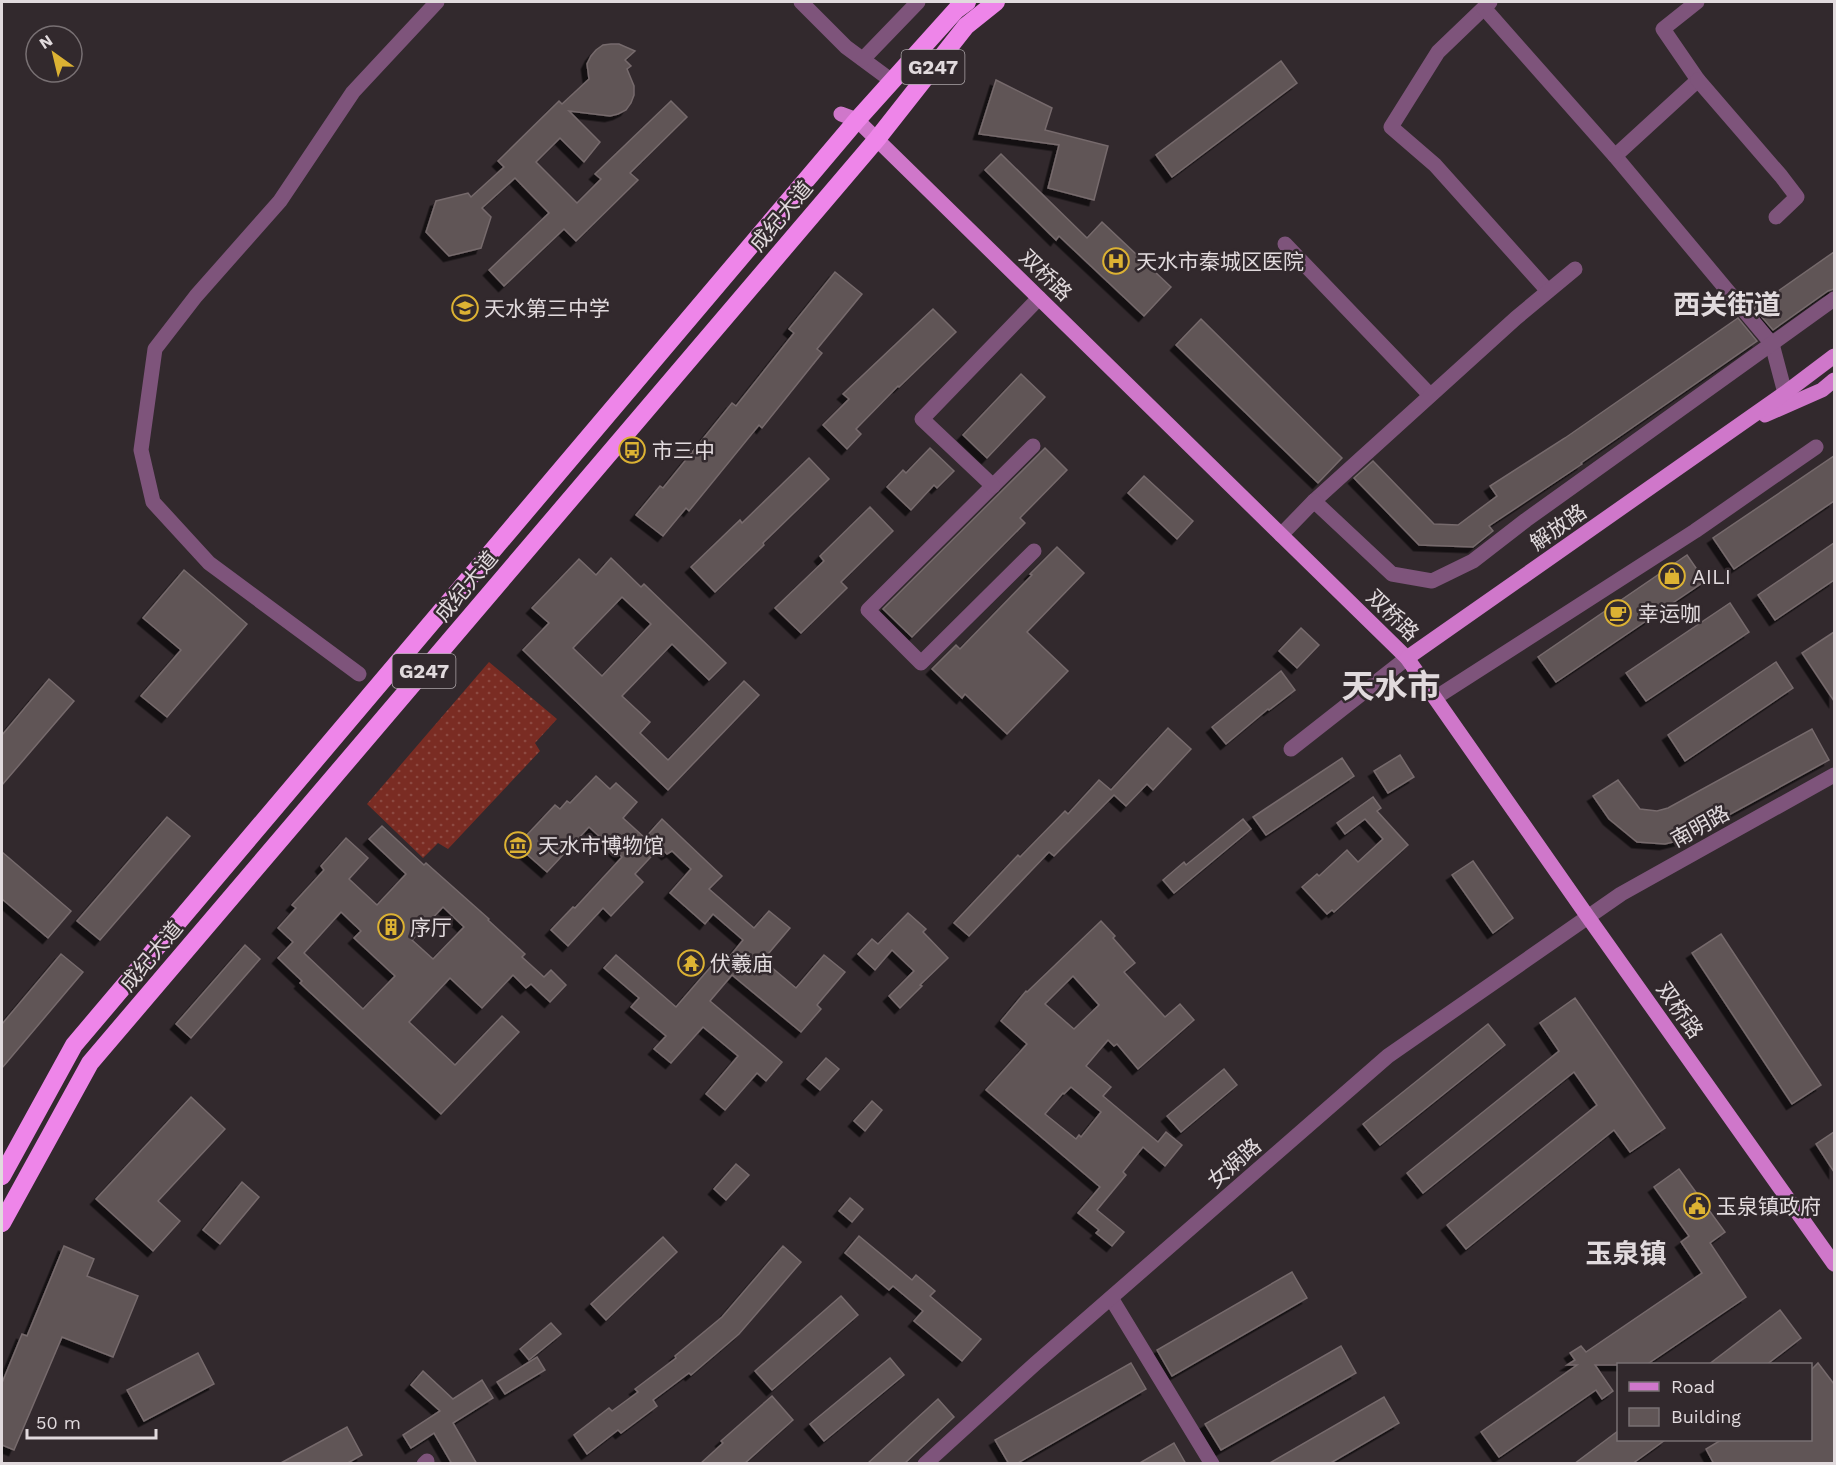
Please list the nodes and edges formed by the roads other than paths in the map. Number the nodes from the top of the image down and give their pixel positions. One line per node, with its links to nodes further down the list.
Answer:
1 (437, 2): 33 (street)
2 (801, 2): 8 (street)
3 (918, 2): 8 (street)
4 (967, 2): 10 (highway, 成纪大道 / G247)
5 (996, 2): 12 (highway, 成纪大道 / G247)
6 (1697, 2): 9 (street)
7 (1487, 5): 13 (street); 17 (street)
8 (862, 60): 10 (street)
9 (1698, 80): 13 (street); 14 (street)
10 (892, 81): 11 (highway, 成纪大道 / G247)
11 (849, 117): 12 (main road, 双桥路); 38 (highway, 成纪大道 / G247)
12 (876, 139): 18 (main road, 双桥路); 39 (highway, 成纪大道 / G247)
13 (1615, 156): 20 (street)
14 (1776, 217)
15 (1285, 244): 24 (street)
16 (1575, 269): 17 (street)
17 (1548, 291): 24 (street)
18 (1039, 298): 28 (street); 30 (main road, 双桥路)
19 (1834, 299): 20 (street)
20 (1772, 344): 23 (street); 29 (street)
21 (1834, 356): 23 (main road, 解放路)
22 (1834, 380): 25 (main road, 解放路)
23 (1785, 393): 25 (main road, 解放路)
24 (1430, 395): 29 (street)
25 (1732, 430): 32 (main road, 解放路)
26 (1033, 446): 28 (street)
27 (1816, 447): 34 (street)
28 (993, 486): 31 (street)
29 (1314, 501): 30 (street)
30 (1281, 535): 32 (main road, 双桥路)
31 (1034, 551)
32 (1407, 658): 34 (main road, 双桥路); 35 (street)
33 (359, 674)
34 (1436, 698): 37 (main road, 双桥路)
35 (1292, 749)
36 (1834, 775): 37 (street, 南明路)
37 (1588, 917): 40 (main road, 双桥路); 41 (street, 女娲路)
38 (2, 1176)
39 (2, 1223)
40 (1834, 1264)
41 (1111, 1298): 42 (street, 女娲路); 43 (street)
42 (925, 1464)
43 (1212, 1464)

